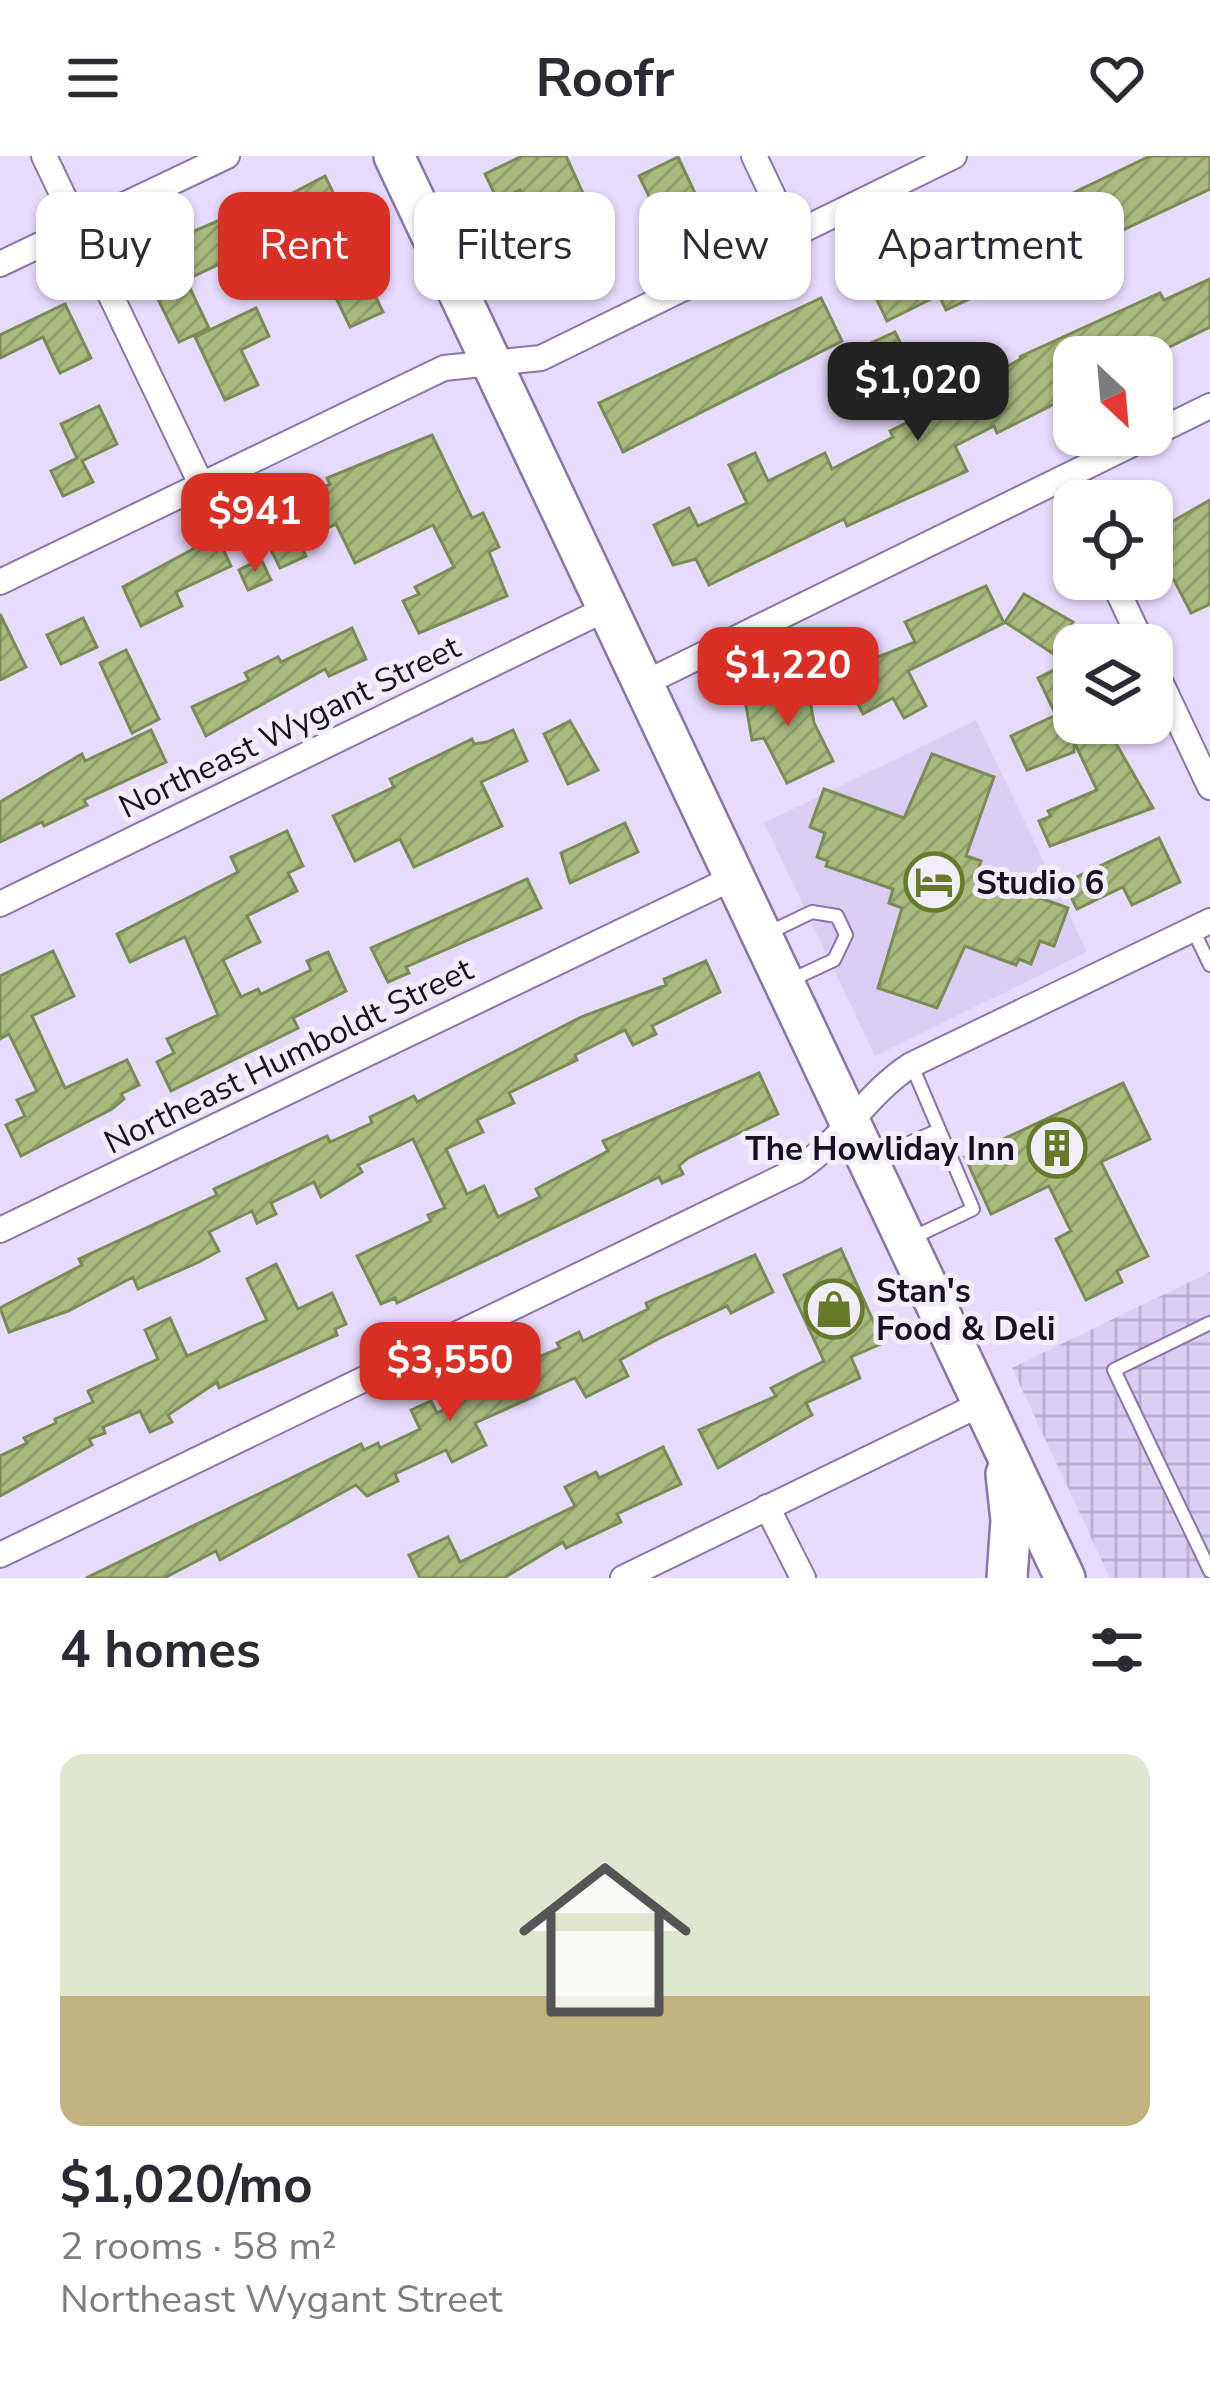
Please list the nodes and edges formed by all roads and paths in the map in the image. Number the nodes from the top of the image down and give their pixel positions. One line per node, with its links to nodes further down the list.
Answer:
1 (44, 156): 6 (street)
2 (227, 156): 7 (street)
3 (394, 156): 14 (main road)
4 (754, 156): 8 (street)
5 (954, 156): 9 (street)
6 (61, 192)
7 (151, 192)
8 (771, 192)
9 (811, 225)
10 (36, 247): 11 (street)
11 (0, 264)
12 (113, 300): 17 (street)
13 (659, 300): 14 (street)
14 (493, 365): 17 (street); 20 (main road)
15 (1210, 406): 16 (street)
16 (1085, 480)
17 (202, 484): 19 (street)
18 (1053, 497): 21 (street)
19 (0, 582)
20 (608, 608): 21 (main road); 25 (street, Northeast Wygant Street)
21 (643, 683): 24 (main road)
22 (1173, 709): 23 (street)
23 (1210, 787)
24 (735, 878): 27 (main road); 34 (street, Northeast Humboldt Street)
25 (0, 904)
26 (1201, 925): 28 (lane); 30 (street)
27 (762, 936): 29 (main road); 29 (lane)
28 (1210, 964)
29 (784, 983): 31 (main road)
30 (911, 1065): 31 (street); 32 (lane)
31 (850, 1123): 33 (main road); 40 (street)
32 (939, 1130): 33 (lane); 35 (lane)
33 (868, 1161): 35 (main road)
34 (0, 1230)
35 (906, 1241): 37 (main road)
36 (1210, 1323): 41 (lane)
37 (983, 1403): 38 (main road); 39 (street)
38 (1005, 1450): 42 (main road); 45 (main road)
39 (767, 1507): 43 (street); 44 (street)
40 (0, 1555)
41 (1210, 1571)
42 (1058, 1572)
43 (623, 1578)
44 (803, 1578)
45 (1007, 1578)

